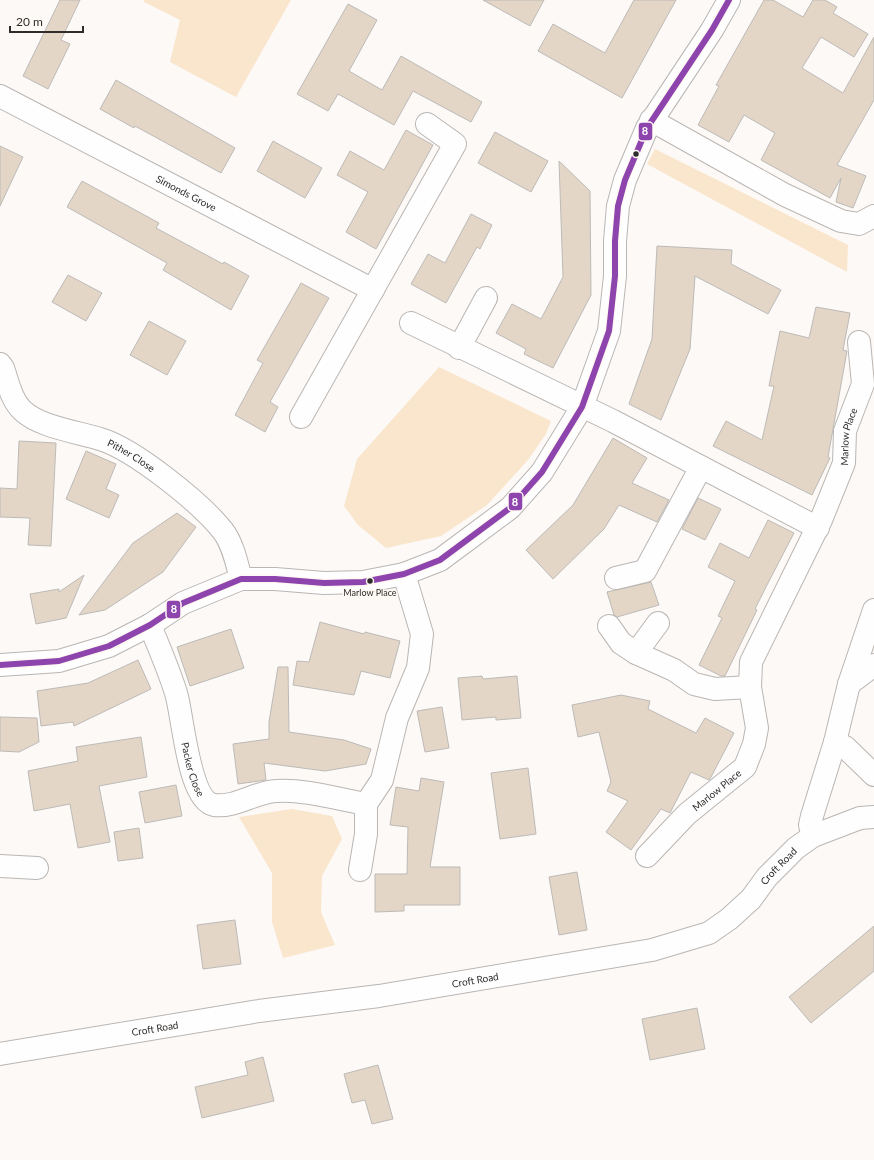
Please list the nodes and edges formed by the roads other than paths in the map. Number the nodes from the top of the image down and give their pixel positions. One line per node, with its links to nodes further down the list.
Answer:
1 (729, 0): 3 (street)
2 (0, 96): 6 (street, Simonds Grove)
3 (652, 120): 5 (street); 12 (street)
4 (426, 124): 6 (street)
5 (874, 216)
6 (373, 290): 13 (street)
7 (486, 298): 10 (street)
8 (411, 323): 10 (street)
9 (859, 342): 15 (street, Marlow Place)
10 (459, 348): 12 (street)
11 (0, 364): 18 (street, Pither Close)
12 (582, 407): 14 (street); 16 (street)
13 (301, 417)
14 (701, 467): 15 (street); 17 (street)
15 (818, 528): 27 (street, Marlow Place)
16 (404, 574): 18 (street); 30 (street)
17 (616, 578)
18 (241, 579): 21 (street)
19 (874, 610): 26 (street)
20 (658, 623): 23 (street)
21 (150, 625): 24 (street); 30 (street, Packer Close)
22 (609, 626): 23 (street)
23 (636, 653): 27 (street)
24 (0, 664)
25 (874, 665): 26 (street)
26 (848, 684): 28 (street)
27 (750, 687): 33 (street, Marlow Place)
28 (835, 742): 29 (street); 32 (street)
29 (874, 775)
30 (366, 804): 36 (street)
31 (874, 817): 32 (street, Croft Road)
32 (813, 836): 37 (street, Croft Road)
33 (647, 856)
34 (0, 866): 35 (street)
35 (37, 868)
36 (360, 870)
37 (0, 1054)

